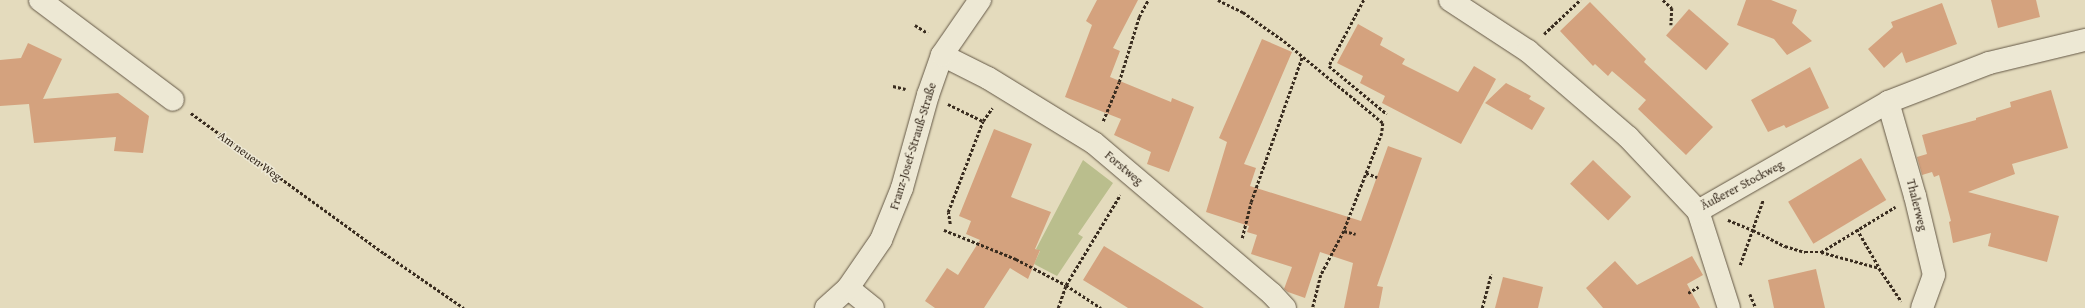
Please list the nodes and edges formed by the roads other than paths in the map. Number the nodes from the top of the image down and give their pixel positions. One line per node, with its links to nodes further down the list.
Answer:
1 (40, 0): 6 (street)
2 (980, 0): 5 (street, Franz-Josef-Strauß-Straße)
3 (1450, 0): 8 (street, Äußerer Stockweg)
4 (2085, 40): 7 (street, Äußerer Stockweg)
5 (942, 55): 9 (street, Franz-Josef-Strauß-Straße); 13 (street, Forstweg)
6 (173, 100)
7 (1888, 102): 8 (street, Äußerer Stockweg); 10 (street, Thalerweg)
8 (1698, 211): 14 (street)
9 (848, 288): 11 (street, Franz-Josef-Strauß-Straße); 12 (street)
10 (1912, 305)
11 (826, 308)
12 (873, 308)
13 (1286, 308)
14 (1729, 308)

